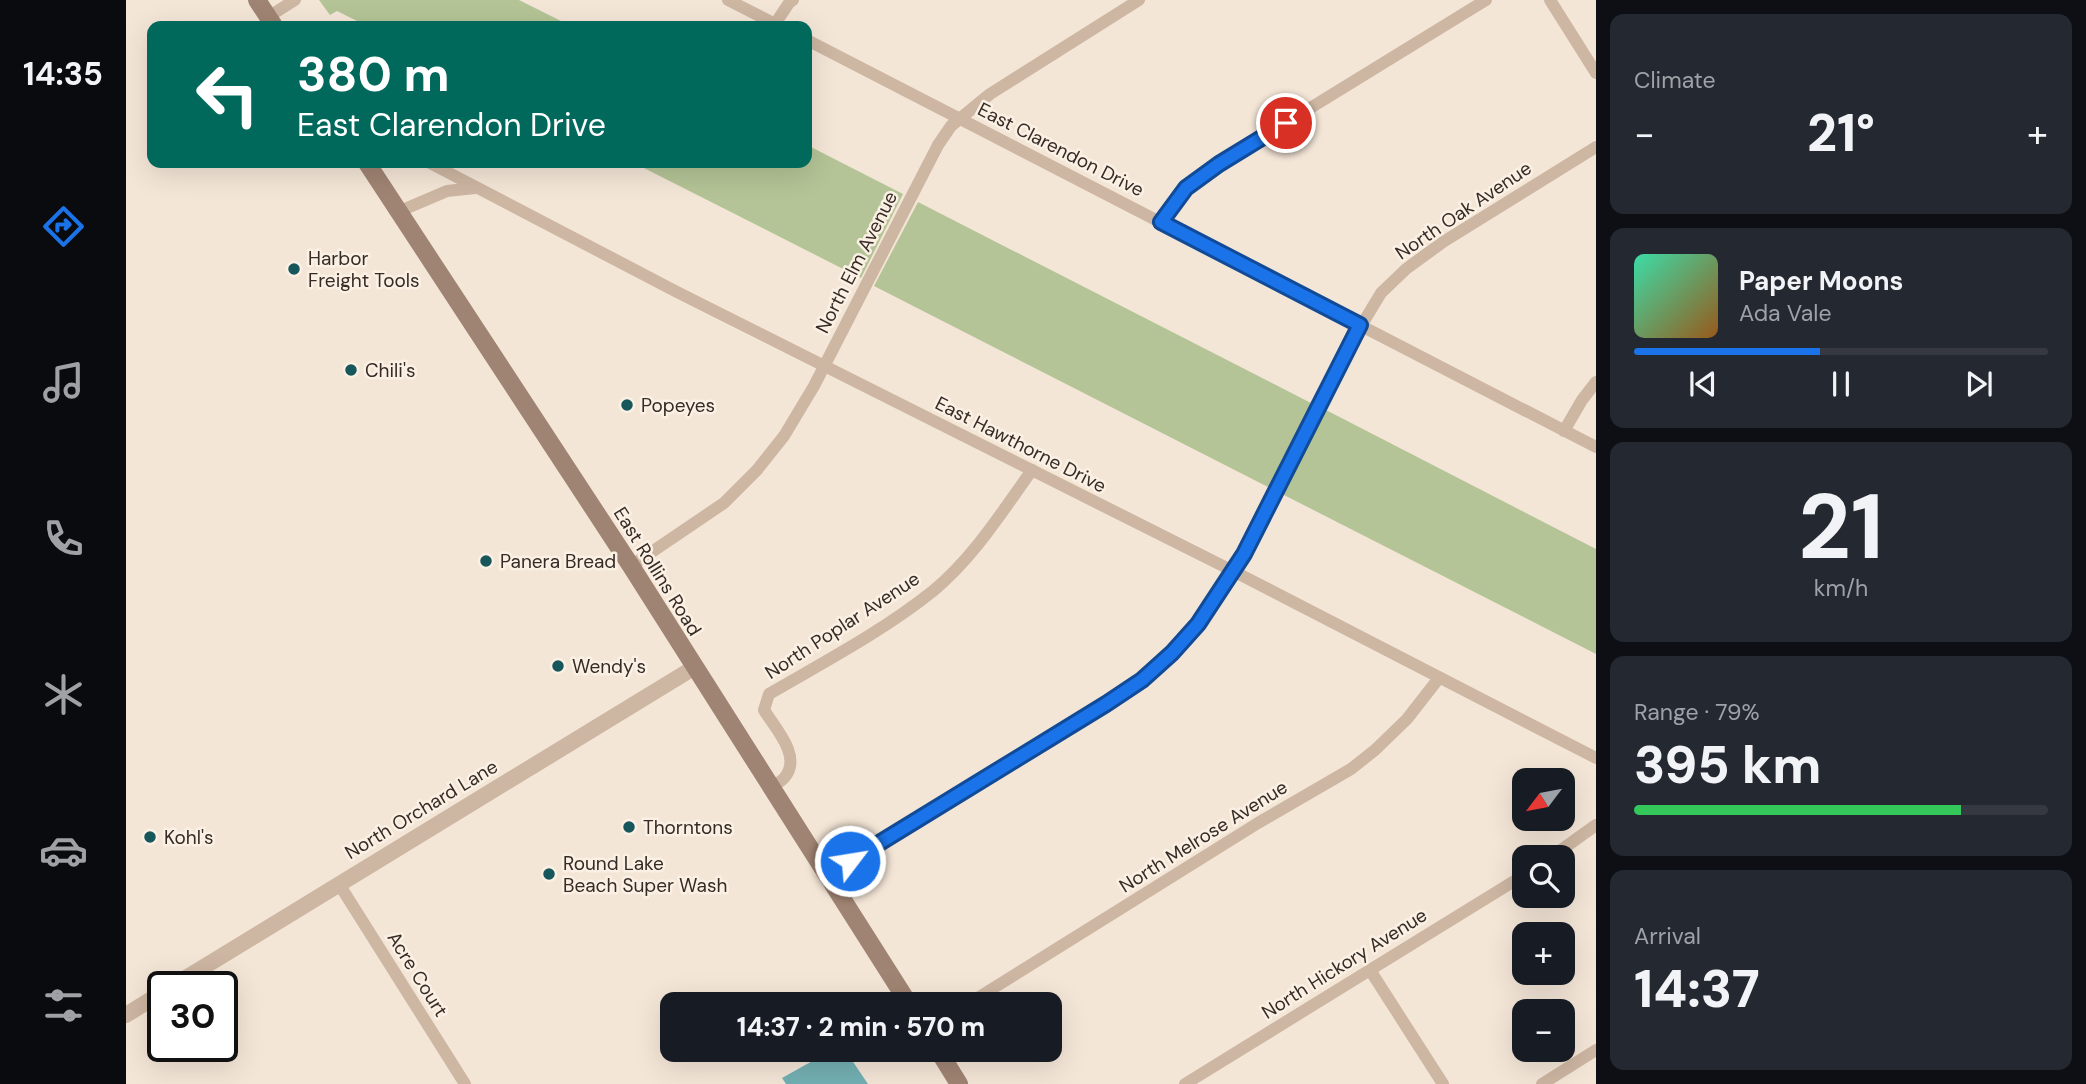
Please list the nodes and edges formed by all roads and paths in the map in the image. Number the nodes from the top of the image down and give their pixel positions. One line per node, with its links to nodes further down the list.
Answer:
1 (257, 0): 8 (main road)
2 (295, 0): 8 (street)
3 (728, 0): 9 (street)
4 (793, 0): 10 (street)
5 (1139, 0): 13 (street, North Elm Avenue)
6 (1486, 0): 19 (street)
7 (1550, 0): 12 (street)
8 (271, 21)
9 (769, 21)
10 (780, 21)
11 (812, 43): 13 (street, East Clarendon Drive)
12 (1596, 73)
13 (960, 119): 19 (street, East Clarendon Drive); 21 (street, North Elm Avenue)
14 (1596, 146): 20 (street, North Oak Avenue)
15 (370, 168): 18 (main road, East Rollins Road)
16 (439, 168): 17 (street, East Hawthorne Drive)
17 (476, 188): 18 (street); 21 (street, East Hawthorne Drive)
18 (400, 211): 26 (main road, East Rollins Road)
19 (1161, 222): 20 (street, East Clarendon Drive)
20 (1360, 325): 23 (street, East Clarendon Drive); 27 (street, North Oak Avenue)
21 (824, 366): 25 (street, East Hawthorne Drive); 26 (street, North Elm Avenue)
22 (1596, 382): 23 (street)
23 (1564, 431): 24 (street, East Clarendon Drive)
24 (1596, 447)
25 (1032, 470): 27 (street, East Hawthorne Drive); 31 (street, North Poplar Avenue)
26 (631, 566): 28 (main road, East Rollins Road)
27 (1233, 571): 29 (street, East Hawthorne Drive); 34 (street, North Oak Avenue)
28 (695, 667): 31 (main road, East Rollins Road); 36 (street, North Orchard Lane)
29 (1439, 678): 30 (street, East Hawthorne Drive); 40 (street, North Melrose Avenue)
30 (1596, 758)
31 (771, 788): 34 (main road, East Rollins Road)
32 (1596, 825): 33 (street)
33 (1568, 845)
34 (827, 875): 39 (main road, East Rollins Road)
35 (1512, 882): 37 (street, North Hickory Avenue)
36 (339, 884): 38 (street, North Orchard Lane); 45 (street, Acre Court)
37 (1370, 970): 47 (street, North Hickory Avenue); 48 (street)
38 (197, 971)
39 (901, 992)
40 (987, 992)
41 (147, 1002): 42 (street)
42 (126, 1015)
43 (1596, 1050): 49 (street)
44 (945, 1062): 46 (main road)
45 (465, 1084)
46 (959, 1084)
47 (1185, 1084)
48 (1443, 1084)
49 (1542, 1084)

